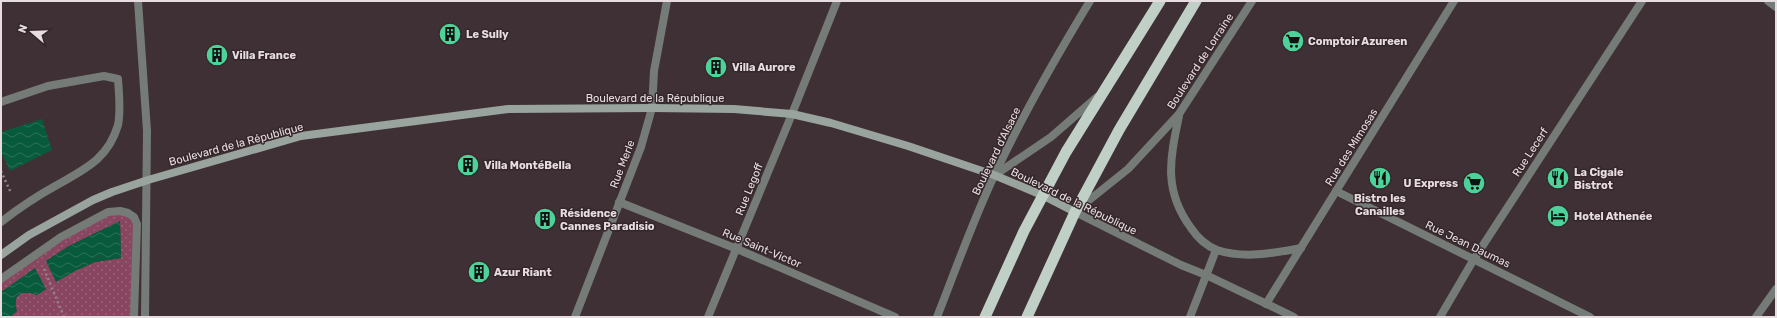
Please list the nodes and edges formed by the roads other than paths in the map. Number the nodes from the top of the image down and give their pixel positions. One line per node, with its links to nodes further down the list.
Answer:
1 (138, 1): 18 (street)
2 (667, 1): 14 (street, Rue Merle)
3 (837, 1): 15 (street, Rue Legoff)
4 (1090, 1): 17 (street, Boulevard d'Alsace)
5 (1160, 1): 12 (highway)
6 (1196, 1): 22 (highway)
7 (1252, 1): 16 (street, Boulevard de Lorraine)
8 (1454, 1): 19 (street, Rue des Mimosas)
9 (1642, 1): 28 (street, Rue Lecerf)
10 (1768, 1): 11 (street)
11 (1776, 7)
12 (1105, 90): 17 (street); 20 (highway)
13 (1, 102): 23 (street)
14 (652, 108): 15 (main road, Boulevard de la République); 18 (main road, Boulevard de la République); 21 (street, Rue Merle)
15 (792, 114): 17 (main road, Boulevard de la République); 25 (street, Rue Legoff)
16 (1179, 114): 22 (street, Boulevard de Lorraine); 26 (street)
17 (994, 175): 20 (main road, Boulevard de la République); 38 (street, Boulevard d'Alsace)
18 (148, 180): 27 (main road, Boulevard de la République); 34 (street)
19 (1336, 191): 24 (street, Rue des Mimosas); 28 (street, Rue Jean Daumas)
20 (1042, 195): 22 (main road, Boulevard de la République); 39 (highway)
21 (619, 202): 25 (street, Rue Saint-Victor); 35 (street, Rue Merle)
22 (1075, 212): 29 (street, Boulevard de la République); 40 (highway)
23 (1, 222)
24 (1301, 248): 26 (street); 32 (street, Rue des Mimosas)
25 (736, 249): 36 (street, Rue Legoff); 37 (street, Rue Saint-Victor)
26 (1216, 250): 29 (street)
27 (1, 255)
28 (1474, 259): 43 (street, Rue Lecerf); 44 (street, Rue Jean Daumas)
29 (1206, 275): 32 (street, Boulevard de la République); 41 (street)
30 (1, 279): 33 (street)
31 (1776, 289): 45 (street)
32 (1266, 304): 42 (street, Boulevard de la République)
33 (134, 317)
34 (145, 317)
35 (575, 317)
36 (708, 317)
37 (895, 317)
38 (937, 317)
39 (985, 317)
40 (1027, 317)
41 (1190, 317)
42 (1294, 317)
43 (1440, 317)
44 (1590, 317)
45 (1756, 317)

